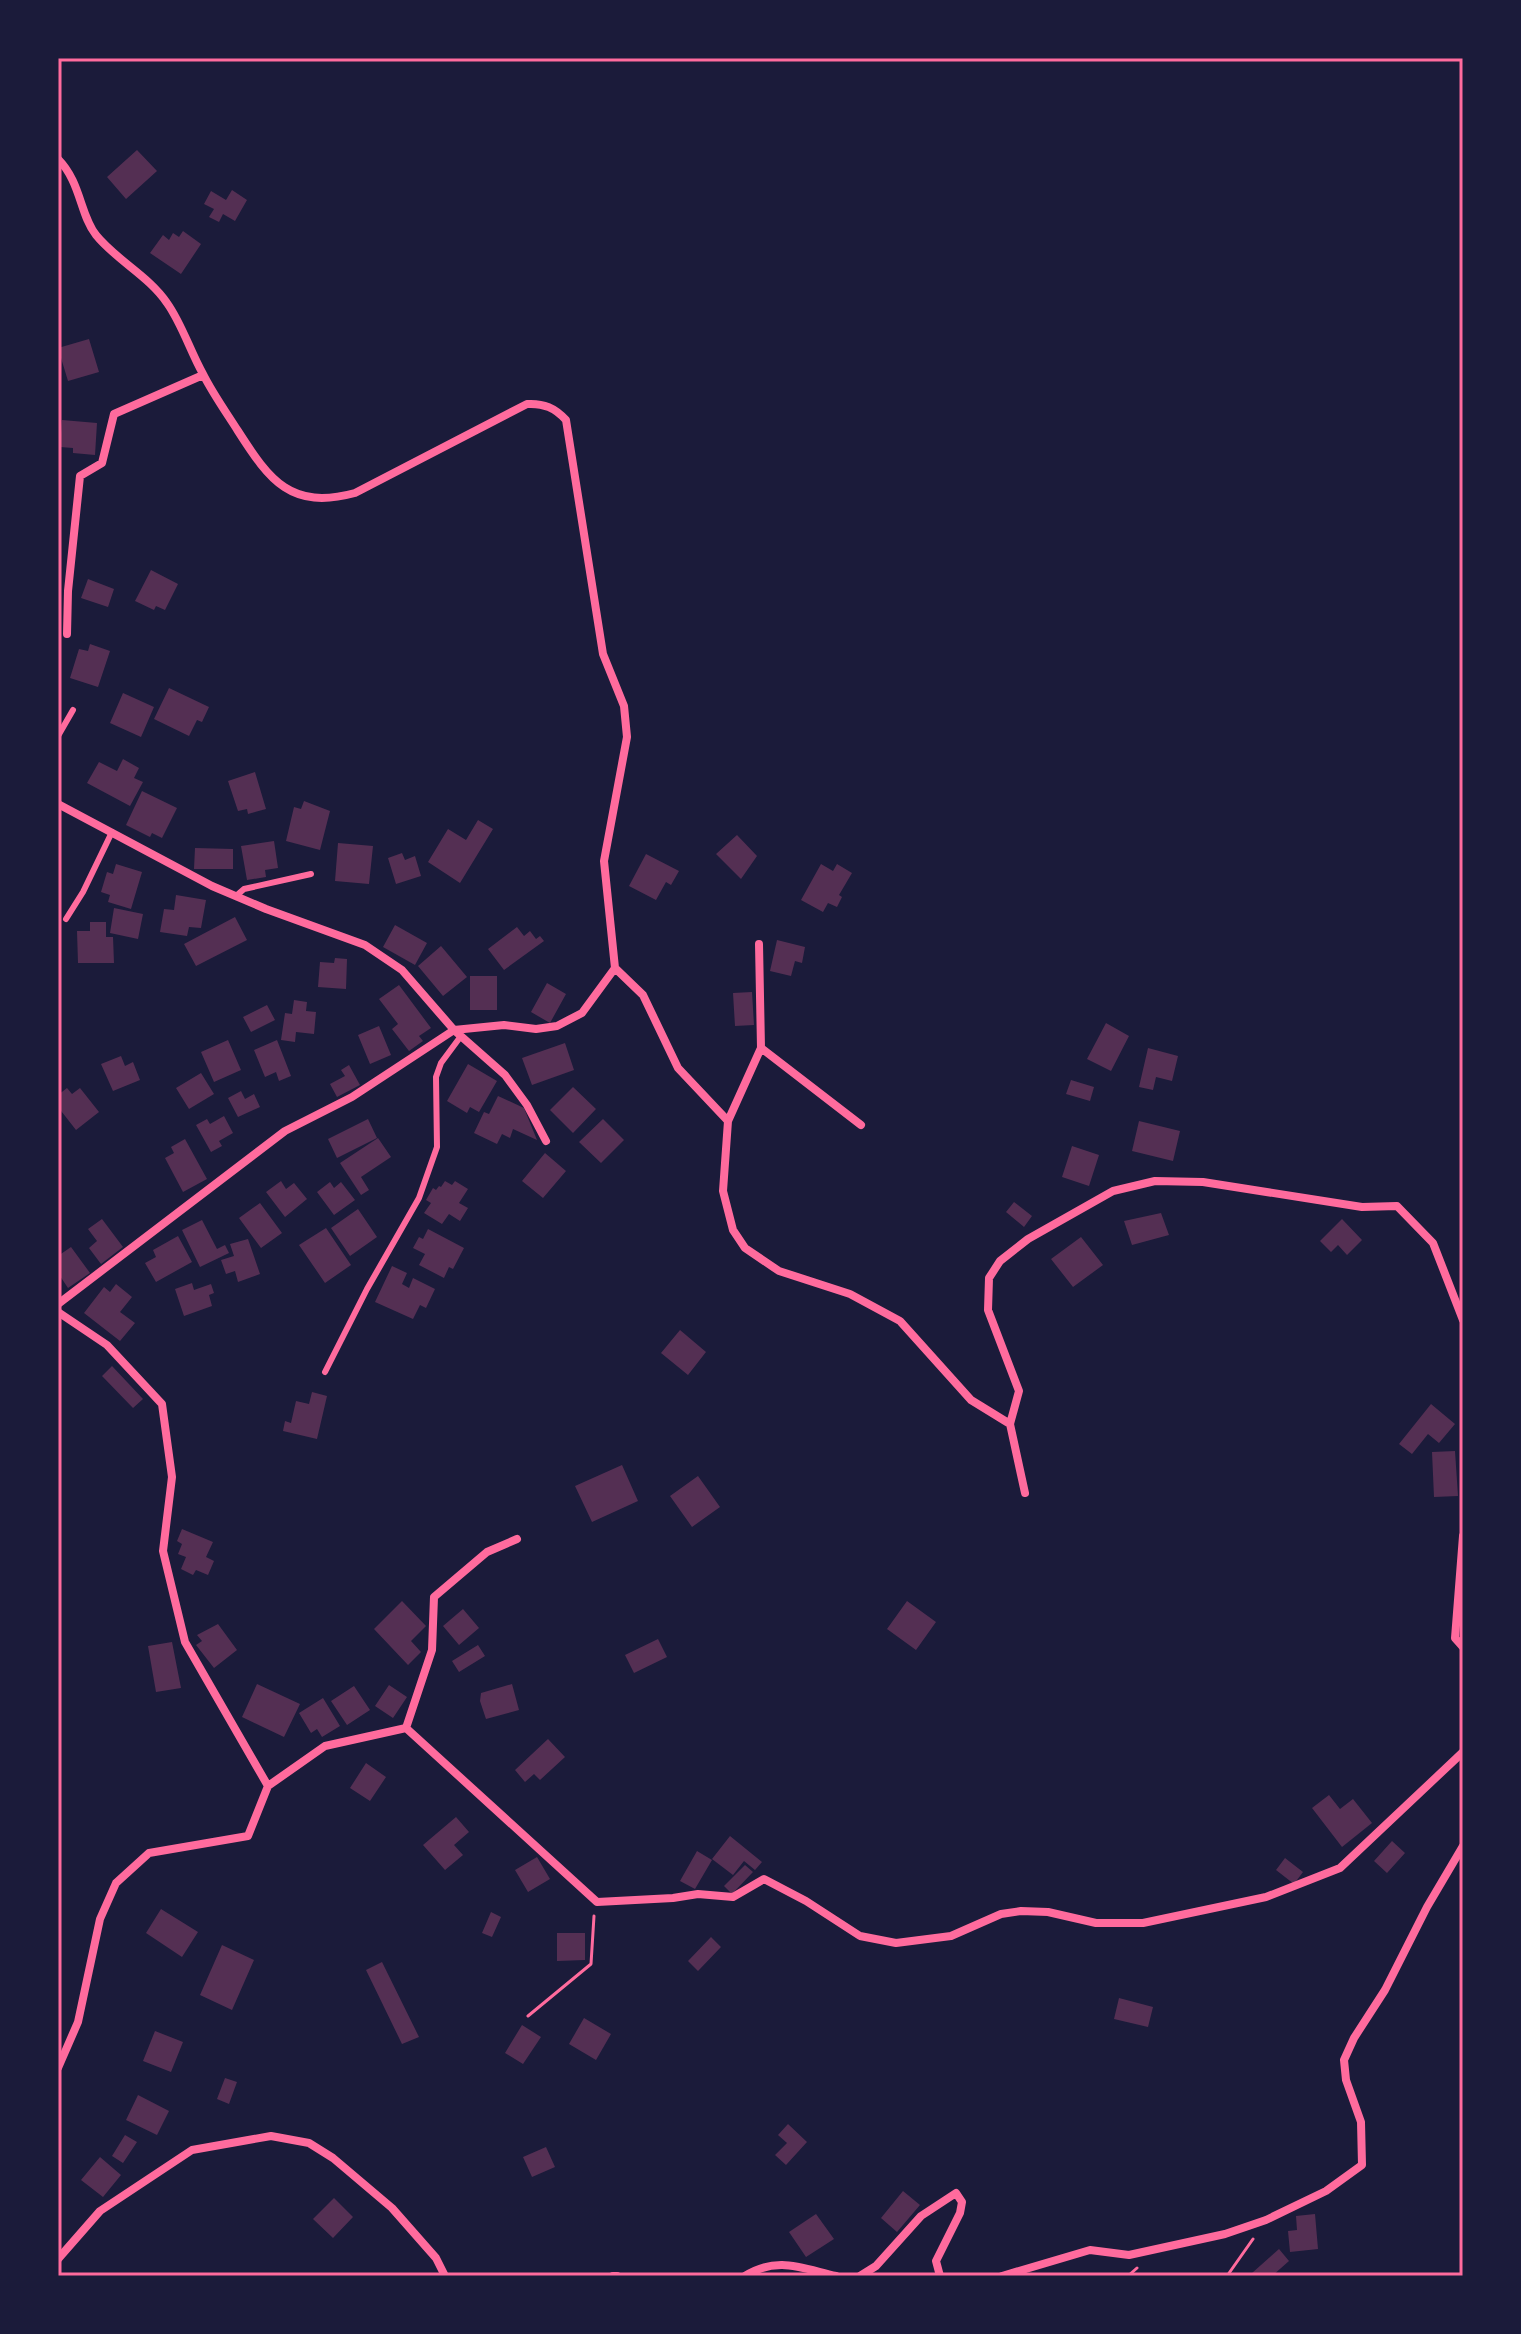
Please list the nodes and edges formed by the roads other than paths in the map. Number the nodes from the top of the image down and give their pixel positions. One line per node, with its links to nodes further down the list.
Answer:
1 (58, 159): 2 (street)
2 (203, 375): 3 (street); 12 (street)
3 (67, 634)
4 (73, 710): 5 (lane)
5 (58, 736)
6 (58, 804): 7 (street)
7 (112, 832): 9 (street); 10 (lane)
8 (311, 874): 9 (lane)
9 (236, 896): 13 (street)
10 (66, 919)
11 (759, 944): 14 (street)
12 (615, 968): 13 (street); 15 (street)
13 (458, 1033): 17 (street); 18 (street); 21 (lane)
14 (761, 1048): 15 (street); 16 (street)
15 (728, 1121): 22 (street)
16 (861, 1125)
17 (546, 1141)
18 (58, 1304)
19 (58, 1312): 29 (street)
20 (1463, 1320): 22 (street)
21 (325, 1372)
22 (1010, 1424): 23 (street)
23 (1025, 1493)
24 (1463, 1536): 26 (street)
25 (517, 1539): 27 (street)
26 (1463, 1647)
27 (406, 1728): 28 (street); 29 (street)
28 (1463, 1752)
29 (268, 1786): 31 (street)
30 (1463, 1846): 38 (street)
31 (58, 2068)
32 (58, 2259): 33 (street)
33 (445, 2276)
34 (745, 2276): 35 (street)
35 (836, 2276)
36 (860, 2276): 37 (street)
37 (940, 2276)
38 (1002, 2276)

